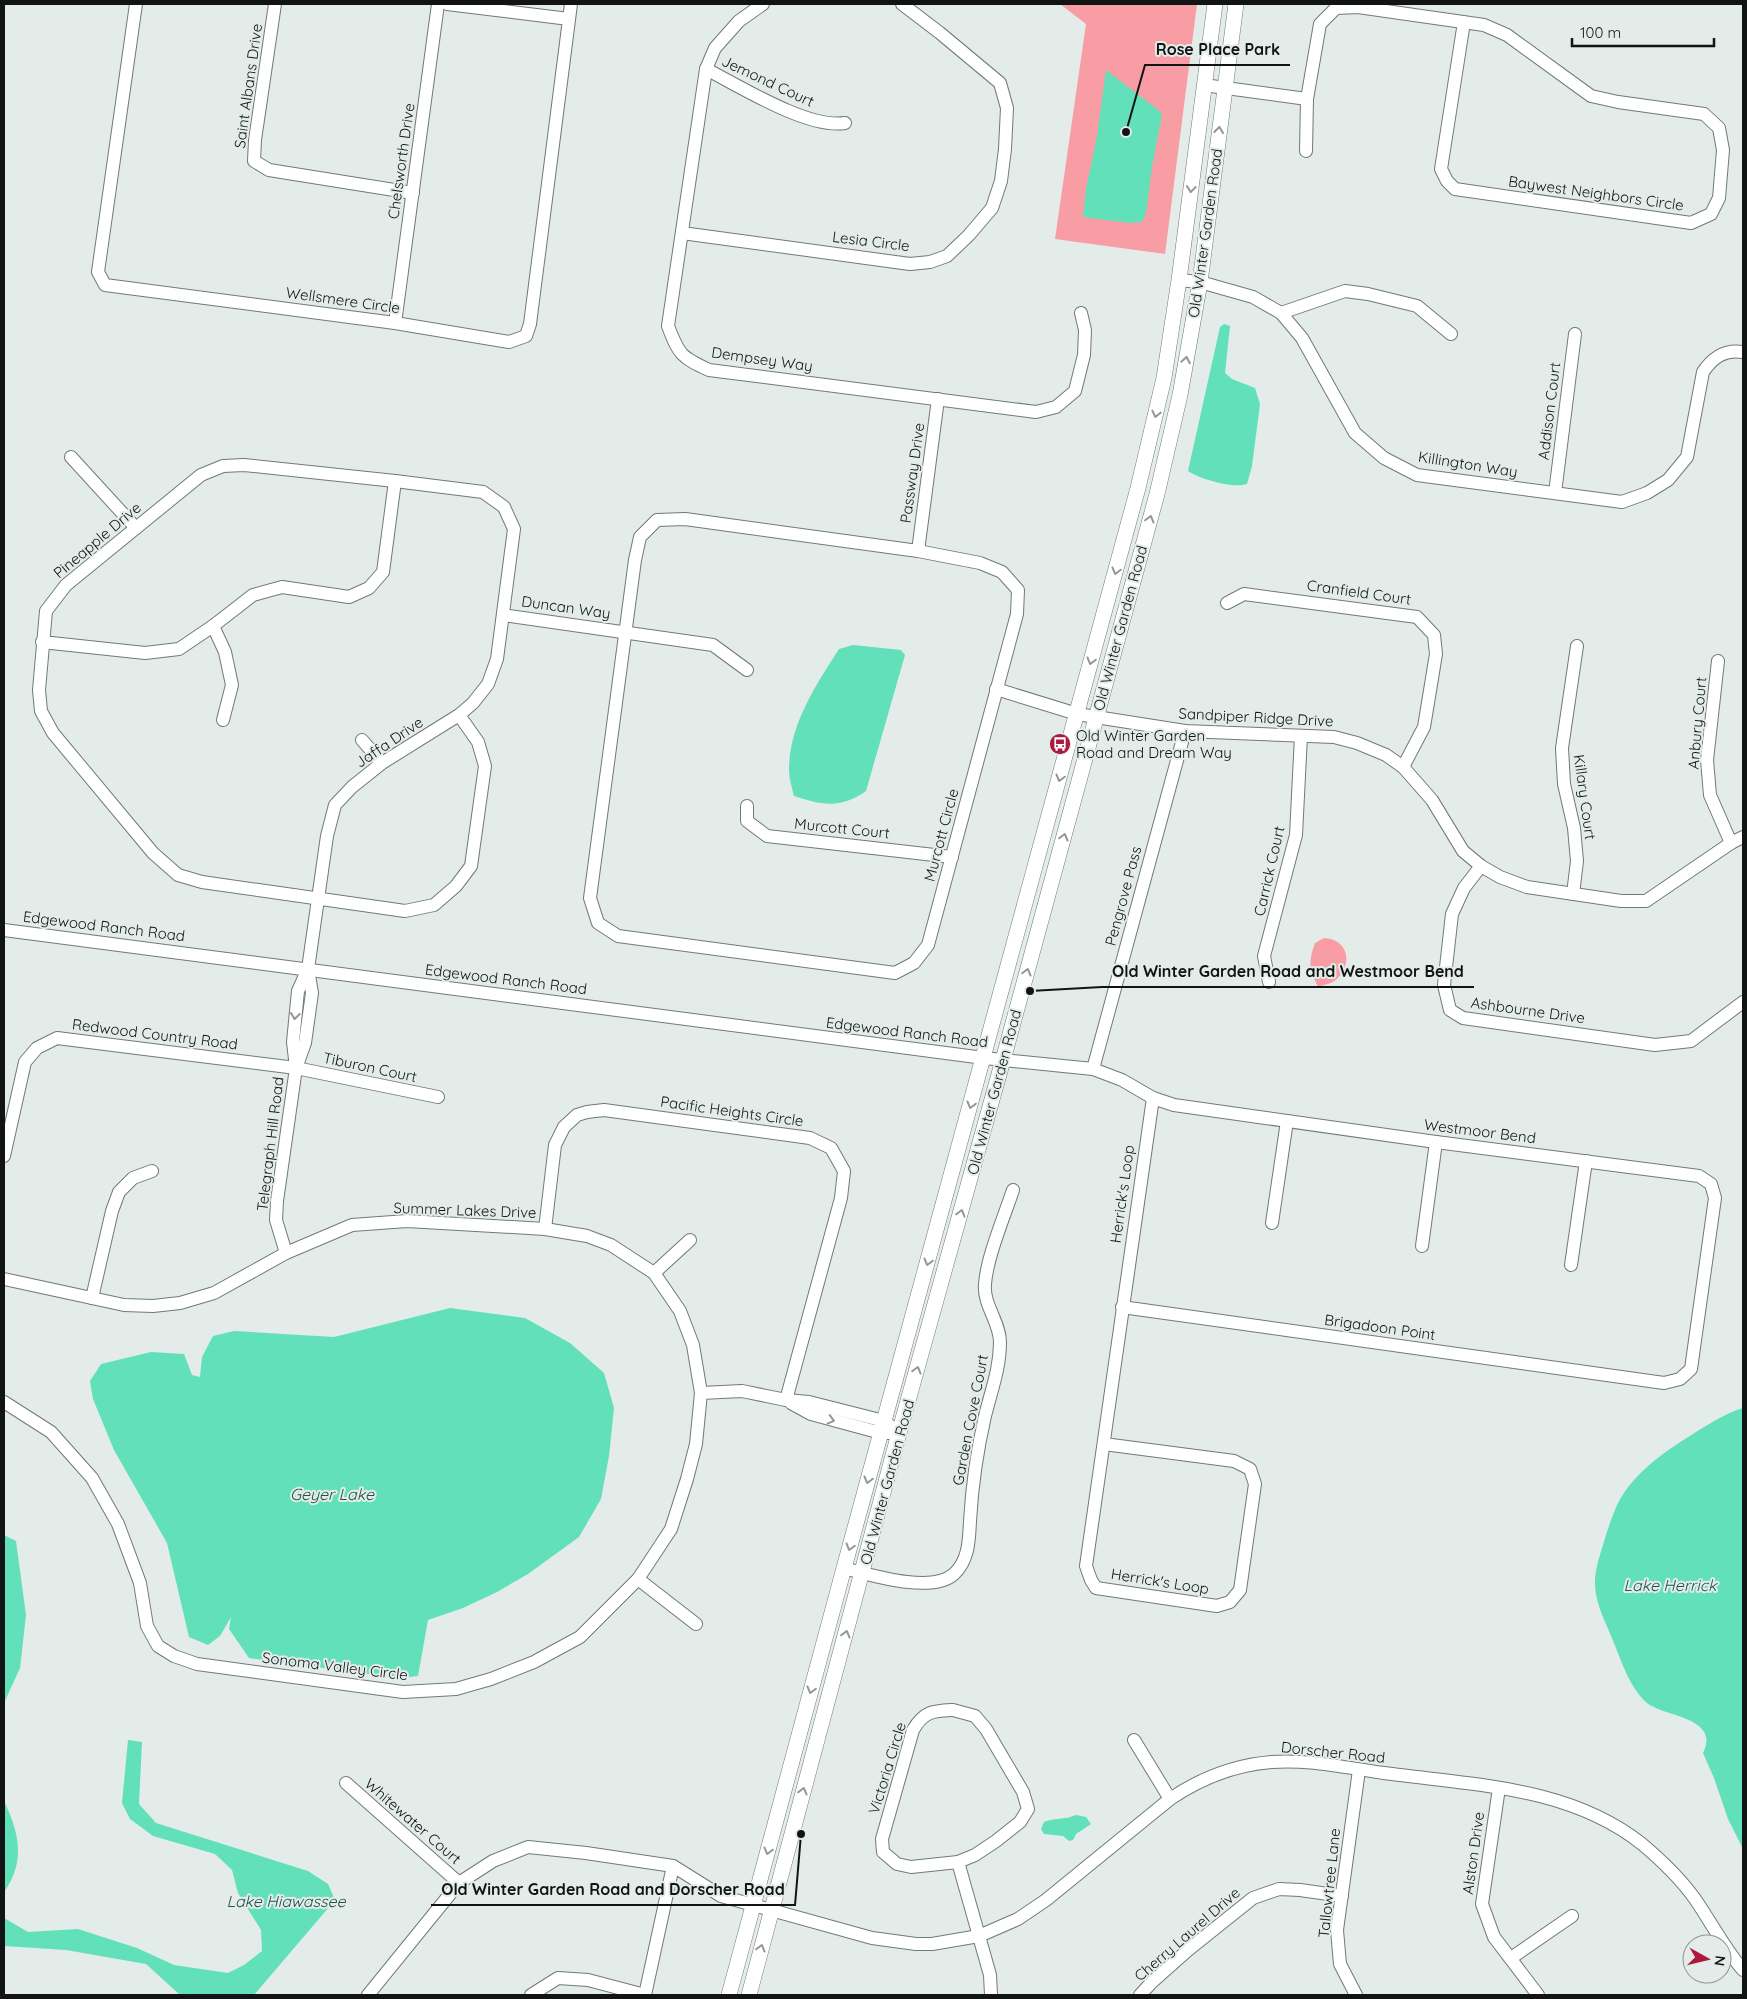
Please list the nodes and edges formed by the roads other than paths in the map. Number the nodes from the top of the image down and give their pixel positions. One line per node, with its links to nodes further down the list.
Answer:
1 (136, 4): 24 (street, Wellsmere Circle)
2 (275, 4): 18 (street, Saint Albans Drive)
3 (438, 4): 18 (street, Chelsworth Drive)
4 (447, 4): 10 (street)
5 (571, 4): 10 (street, Wellsmere Circle)
6 (763, 4): 12 (street, Dempsey Way)
7 (902, 4): 19 (street, Lesia Circle)
8 (1215, 4): 13 (main road, Old Winter Garden Road)
9 (1236, 4): 14 (main road, Old Winter Garden Road)
10 (569, 19): 24 (street, Wellsmere Circle)
11 (1464, 22): 11 (street, Baywest Neighbors Circle); 15 (street, Baywest Neighbors Circle)
12 (706, 69): 16 (street, Jemond Court); 19 (street, Dempsey Way)
13 (1204, 85): 14 (street); 20 (main road, Old Winter Garden Road, one-way to 20)
14 (1224, 87): 15 (street); 21 (main road, Old Winter Garden Road, one-way to 14)
15 (1307, 99): 17 (street)
16 (845, 123)
17 (1306, 151)
18 (413, 193): 24 (street, Chelsworth Drive)
19 (682, 233): 28 (street, Dempsey Way)
20 (1179, 280): 21 (street, Killington Way); 43 (main road, Old Winter Garden Road, one-way to 43)
21 (1200, 282): 22 (street, Killington Way); 45 (main road, Old Winter Garden Road, one-way to 21)
22 (1281, 313): 25 (street); 31 (street, Killington Way)
23 (1081, 314): 28 (street, Dempsey Way)
24 (395, 323)
25 (1451, 334)
26 (1575, 334): 31 (street, Addison Court)
27 (1743, 352): 31 (street, Killington Way)
28 (938, 399): 33 (street, Passway Drive)
29 (71, 457): 32 (street)
30 (395, 481): 32 (street, Pineapple Drive); 35 (street, Pineapple Drive); 36 (street)
31 (1555, 493)
32 (136, 528): 38 (street, Pineapple Drive)
33 (918, 551): 37 (street, Murcott Circle); 42 (street, Murcott Circle)
34 (1227, 602): 51 (street, Cranfield Court)
35 (503, 615): 37 (street, Duncan Way); 44 (street, Jaffa Drive)
36 (213, 626): 38 (street); 46 (street)
37 (625, 632): 41 (street, Duncan Way); 55 (street, Murcott Circle)
38 (42, 642): 58 (street, Pineapple Drive)
39 (1577, 646): 57 (street, Killary Court)
40 (1718, 662): 54 (street, Anbury Court)
41 (746, 670)
42 (996, 689): 43 (street, Sandpiper Ridge Drive); 55 (street, Murcott Circle)
43 (1077, 714): 45 (street, Sandpiper Ridge Drive); 63 (main road, Old Winter Garden Road, one-way to 63)
44 (459, 715): 50 (street, Jaffa Drive); 58 (street, Pineapple Drive)
45 (1096, 718): 47 (street, Sandpiper Ridge Drive); 64 (main road, Old Winter Garden Road, one-way to 45)
46 (223, 720)
47 (1185, 731): 48 (street, Sandpiper Ridge Drive); 66 (street, Pengrove Pass)
48 (1301, 736): 51 (street, Sandpiper Ridge Drive); 61 (street, Carrick Court)
49 (362, 740): 50 (street)
50 (382, 763): 58 (street, Jaffa Drive)
51 (1403, 767): 56 (street, Sandpiper Ridge Drive)
52 (747, 806): 55 (street, Murcott Court)
53 (1743, 837): 54 (street, Sandpiper Ridge Drive)
54 (1730, 843): 57 (street, Sandpiper Ridge Drive)
55 (952, 857)
56 (1481, 866): 57 (street, Sandpiper Ridge Drive); 62 (street, Ashbourne Drive)
57 (1573, 894)
58 (319, 899): 60 (street, Jaffa Drive)
59 (4, 930): 60 (street, Edgewood Ranch Road)
60 (308, 969): 63 (street, Edgewood Ranch Road); 65 (street, Telegraph Hill Road)
61 (1269, 982)
62 (1743, 1002)
63 (984, 1058): 64 (street, Edgewood Ranch Road); 89 (main road, Old Winter Garden Road, one-way to 89)
64 (1003, 1060): 66 (street, Westmoor Bend); 90 (main road, Old Winter Garden Road, one-way to 64)
65 (296, 1068): 67 (street, Tiburon Court); 71 (street, Redwood Country Road); 79 (street, Telegraph Hill Road)
66 (1093, 1069): 68 (street, Westmoor Bend)
67 (438, 1097)
68 (1153, 1098): 69 (street, Westmoor Bend); 84 (street, Herrick's Loop)
69 (1287, 1121): 70 (street, Westmoor Bend); 75 (street)
70 (1436, 1142): 72 (street, Westmoor Bend); 78 (street)
71 (4, 1156)
72 (1586, 1161): 80 (street); 85 (street, Westmoor Bend)
73 (152, 1171): 83 (street)
74 (1013, 1190): 93 (street, Garden Cove Court)
75 (1272, 1223)
76 (545, 1229): 79 (street, Summer Lakes Drive); 81 (street, Summer Lakes Drive); 87 (street, Pacific Heights Circle)
77 (690, 1240): 81 (street)
78 (1422, 1246)
79 (286, 1253): 83 (street, Summer Lakes Drive)
80 (1571, 1264)
81 (654, 1273): 86 (street, Summer Lakes Drive)
82 (4, 1279): 83 (street, Summer Lakes Drive)
83 (92, 1298)
84 (1122, 1308): 85 (street, Brigadoon Point); 91 (street, Herrick's Loop)
85 (1634, 1379)
86 (702, 1393): 87 (street); 94 (street, Sonoma Valley Circle)
87 (786, 1400): 89 (street)
88 (4, 1402): 94 (street, Sonoma Valley Circle)
89 (883, 1427): 90 (street); 92 (main road, Old Winter Garden Road, one-way to 92)
90 (899, 1433): 93 (main road, Old Winter Garden Road)
91 (1104, 1444): 91 (street, Herrick's Loop)
92 (844, 1568): 93 (street, Garden Cove Court); 105 (main road, Old Winter Garden Road, one-way to 105)
93 (862, 1573): 106 (main road, Old Winter Garden Road, one-way to 93)
94 (638, 1579): 95 (street)
95 (696, 1624)
96 (1134, 1740): 100 (street)
97 (1358, 1770): 99 (street, Dorscher Road); 100 (street, Dorscher Road); 104 (street, Tallowtree Lane)
98 (346, 1783): 103 (street, Whitewater Court)
99 (1499, 1788): 109 (street, Alston Drive); 110 (street, Dorscher Road)
100 (1170, 1799): 108 (street, Dorscher Road)
101 (958, 1862): 101 (street, Victoria Circle); 108 (street)
102 (673, 1866): 103 (street); 105 (street, Dorscher Road); 113 (street)
103 (459, 1883): 111 (street)
104 (1342, 1896): 117 (street, Cherry Laurel Drive); 118 (street, Tallowtree Lane)
105 (754, 1904): 106 (street, Dorscher Road); 114 (main road, Old Winter Garden Road)
106 (771, 1909): 108 (street, Dorscher Road); 115 (main road, Old Winter Garden Road, one-way to 106)
107 (1572, 1916): 109 (street)
108 (978, 1936): 116 (street)
109 (1511, 1958): 119 (street, Alston Drive)
110 (1743, 1970)
111 (368, 1995)
112 (531, 1995): 113 (street)
113 (645, 1995)
114 (730, 1995)
115 (749, 1995)
116 (991, 1995)
117 (1140, 1995)
118 (1356, 1995)
119 (1538, 1995)

